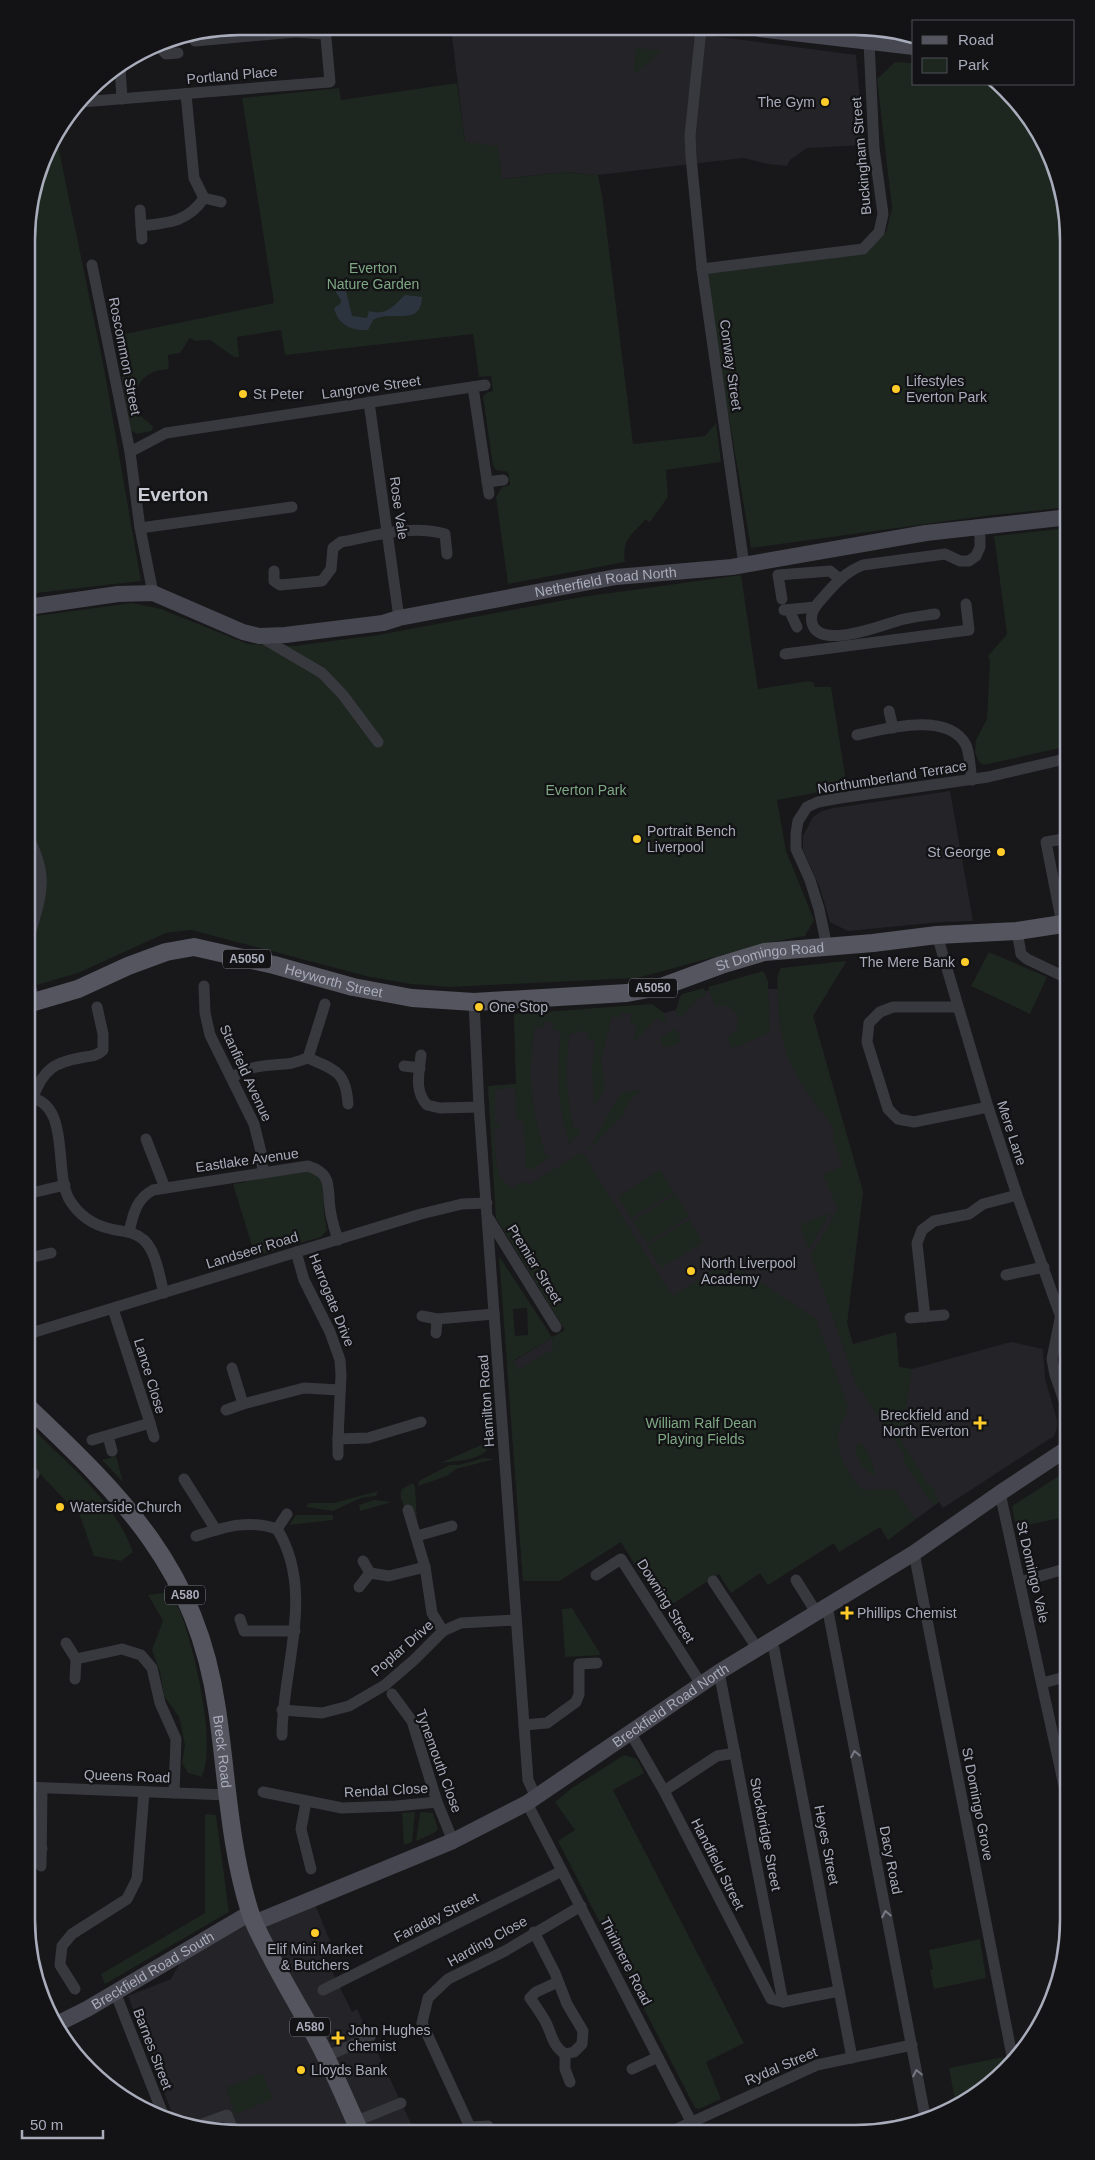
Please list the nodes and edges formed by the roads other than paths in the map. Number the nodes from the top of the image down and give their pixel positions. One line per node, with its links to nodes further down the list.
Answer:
1 (262, 35): 5 (street)
2 (325, 35): 11 (street, Portland Place)
3 (701, 35): 20 (street, Conway Street)
4 (805, 35): 6 (street)
5 (195, 41)
6 (868, 42): 7 (street); 20 (street, Buckingham Street)
7 (912, 47)
8 (163, 51): 9 (street)
9 (178, 53)
10 (120, 74): 12 (street)
11 (186, 94): 12 (street, Portland Place); 14 (street)
12 (122, 99): 13 (street, Portland Place)
13 (89, 101)
14 (204, 198): 15 (street); 17 (street)
15 (221, 202)
16 (140, 210): 17 (street)
17 (141, 226): 18 (street)
18 (142, 239)
19 (92, 265): 22 (street, Roscommon Street)
20 (702, 269): 32 (street, Conway Street)
21 (369, 402): 22 (street, Langrove Street); 24 (street, Langrove Street); 30 (street, Rose Vale)
22 (130, 452): 29 (street, Roscommon Street)
23 (503, 480): 24 (street)
24 (487, 482): 25 (street, Langrove Street)
25 (488, 494)
26 (292, 507): 29 (street)
27 (1060, 518): 28 (street, Netherfield Road North)
28 (977, 527): 32 (street, Netherfield Road North); 34 (street)
29 (140, 528): 35 (street, Roscommon Street)
30 (387, 534): 31 (street); 33 (street); 41 (street, Rose Vale)
31 (447, 554)
32 (744, 565): 41 (street, Netherfield Road North)
33 (274, 571)
34 (840, 579): 38 (street); 39 (street)
35 (153, 593): 37 (street); 43 (street, Netherfield Road North)
36 (966, 604): 44 (street)
37 (35, 605)
38 (785, 606): 39 (street); 42 (street)
39 (815, 607): 40 (street)
40 (935, 614)
41 (399, 618): 43 (street, Netherfield Road North)
42 (797, 627)
43 (259, 636): 48 (street)
44 (786, 654)
45 (889, 711): 46 (street)
46 (892, 728): 47 (street); 50 (street)
47 (857, 735)
48 (378, 742)
49 (1060, 760): 50 (street, Northumberland Terrace)
50 (972, 780): 58 (street, Northumberland Terrace)
51 (1060, 840): 53 (street)
52 (35, 852): 54 (street)
53 (1060, 902)
54 (35, 919)
55 (1060, 925): 56 (main road, St Domingo Road / A5050)
56 (1017, 931): 57 (main road, St Domingo Road / A5050); 59 (street)
57 (937, 935): 58 (main road, St Domingo Road / A5050); 65 (street, Mere Lane)
58 (827, 947): 62 (main road, St Domingo Road / A5050)
59 (1060, 975)
60 (204, 986): 70 (street, Stanfield Avenue)
61 (35, 1002): 62 (main road, Heyworth Street / A5050)
62 (474, 1002): 74 (street, Hamilton Road)
63 (325, 1004): 67 (street)
64 (97, 1007): 71 (street)
65 (958, 1007): 75 (street, Mere Lane); 75 (street)
66 (421, 1055): 69 (street)
67 (308, 1058): 70 (street); 73 (street)
68 (404, 1066): 69 (street)
69 (420, 1068): 74 (street)
70 (232, 1078): 77 (street, Stanfield Avenue)
71 (35, 1088)
72 (35, 1100): 78 (street)
73 (348, 1104)
74 (479, 1107): 82 (street, Hamilton Road)
75 (988, 1107): 81 (street, Mere Lane)
76 (146, 1139): 79 (street)
77 (263, 1173): 79 (street, Eastlake Avenue); 85 (street, Eastlake Avenue)
78 (65, 1185): 80 (street); 84 (street)
79 (165, 1188): 84 (street, Eastlake Avenue)
80 (35, 1192)
81 (1017, 1195): 89 (street, Mere Lane); 97 (street)
82 (487, 1203): 83 (street, Hamilton Road); 85 (street, Landseer Road)
83 (488, 1218): 94 (street, Hamilton Road); 101 (street, Premier Street)
84 (129, 1232): 91 (street)
85 (338, 1240): 86 (street, Landseer Road)
86 (296, 1252): 91 (street, Landseer Road); 106 (street, Harrogate Drive)
87 (51, 1253): 88 (street)
88 (35, 1257)
89 (1044, 1267): 90 (street); 93 (street, Mere Lane)
90 (1006, 1275)
91 (164, 1293): 92 (street, Landseer Road)
92 (113, 1309): 102 (street, Landseer Road); 111 (street, Lance Close)
93 (1060, 1310)
94 (494, 1314): 98 (street); 140 (street, Hamilton Road)
95 (944, 1315): 97 (street)
96 (422, 1316): 98 (street)
97 (925, 1317): 99 (street)
98 (437, 1318): 103 (street)
99 (910, 1318)
100 (1060, 1318): 105 (street)
101 (556, 1326)
102 (35, 1332)
103 (436, 1333)
104 (232, 1368): 107 (street)
105 (1060, 1389)
106 (340, 1390): 107 (street); 114 (street, Harrogate Drive)
107 (243, 1404): 108 (street)
108 (226, 1410)
109 (35, 1414): 165 (main road, Breck Road / A580)
110 (422, 1422): 114 (street)
111 (150, 1423): 112 (street, Lance Close); 113 (street)
112 (108, 1436): 115 (street, Lance Close); 116 (street)
113 (154, 1437)
114 (338, 1439): 118 (street, Harrogate Drive)
115 (92, 1440)
116 (112, 1451)
117 (1060, 1453): 120 (street, Breckfield Road North)
118 (338, 1455)
119 (184, 1479): 125 (street)
120 (1000, 1493): 128 (street, Breckfield Road North); 136 (street, St Domingo Vale)
121 (408, 1510): 127 (street)
122 (287, 1514): 124 (street)
123 (452, 1526): 127 (street)
124 (277, 1529): 125 (street); 141 (street)
125 (216, 1530): 126 (street)
126 (196, 1536)
127 (417, 1536): 130 (street)
128 (914, 1553): 138 (street, Breckfield Road North); 187 (street, St Domingo Grove)
129 (363, 1561): 132 (street)
130 (425, 1567): 132 (street); 142 (street)
131 (1060, 1570): 136 (street)
132 (370, 1573): 137 (street)
133 (596, 1574): 151 (street, Downing Street)
134 (796, 1580): 138 (street)
135 (713, 1581): 144 (street)
136 (1020, 1582): 150 (street, St Domingo Vale)
137 (359, 1587)
138 (821, 1609): 144 (street, Breckfield Road North); 186 (street, Dacy Road, one-way to 138)
139 (240, 1619): 141 (street)
140 (516, 1620): 142 (street, Poplar Drive); 154 (street, Hamilton Road)
141 (296, 1630): 153 (street)
142 (443, 1631): 153 (street, Poplar Drive)
143 (66, 1643): 145 (street)
144 (763, 1644): 147 (street, Breckfield Road North); 181 (street, Heyes Street)
145 (76, 1659): 149 (street); 164 (street)
146 (597, 1663): 154 (street)
147 (719, 1672): 151 (street, Breckfield Road North); 157 (street, Stockbridge Street)
148 (1060, 1678): 150 (street)
149 (75, 1679)
150 (1043, 1683): 158 (street, St Domingo Vale)
151 (700, 1684): 155 (street, Breckfield Road North)
152 (392, 1694): 168 (street, Tynemouth Close)
153 (282, 1710): 156 (street)
154 (524, 1725): 166 (street, Hamilton Road)
155 (630, 1732): 161 (street, Handfield Street); 166 (street, Breckfield Road North)
156 (282, 1735)
157 (735, 1753): 161 (street); 183 (street, Stockbridge Street)
158 (1060, 1756)
159 (35, 1788): 160 (street, Queens Road)
160 (42, 1788): 162 (street, Queens Road); 171 (street)
161 (664, 1791): 183 (street, Handfield Street)
162 (144, 1792): 164 (street, Queens Road); 179 (street)
163 (263, 1792): 167 (street, Rendal Close)
164 (174, 1793): 165 (street, Queens Road)
165 (227, 1795): 176 (main road, Breck Road / A580)
166 (531, 1800): 169 (street, Breckfield Road North); 174 (street, Thirlmere Road)
167 (306, 1802): 168 (street, Rendal Close); 173 (street)
168 (437, 1802): 169 (street, Tynemouth Close)
169 (453, 1841): 176 (street, Breckfield Road North)
170 (35, 1849): 171 (street)
171 (42, 1849): 172 (street)
172 (41, 1866)
173 (311, 1869)
174 (562, 1871): 175 (street, Thirlmere Road); 180 (street, Faraday Street)
175 (581, 1906): 177 (street, Harding Close); 190 (street, Thirlmere Road)
176 (252, 1918): 182 (street, Breckfield Road South); 189 (main road, Breck Road / A580)
177 (534, 1932): 178 (street); 201 (street, Harding Close)
178 (558, 1982): 188 (street); 188 (street)
179 (75, 1989)
180 (324, 1990)
181 (839, 1991): 183 (street); 191 (street, Heyes Street)
182 (115, 1992): 184 (street, Breckfield Road South); 195 (street, Barnes Street)
183 (783, 2002)
184 (62, 2022)
185 (370, 2037): 189 (street)
186 (912, 2045): 191 (street, Rydal Street); 196 (street, Dacy Road, one-way to 186)
187 (1011, 2052)
188 (565, 2054): 193 (street)
189 (325, 2057): 200 (main road, Breck Road / A580)
190 (658, 2057): 192 (street); 198 (street, Thirlmere Road)
191 (852, 2058): 198 (street, Rydal Street)
192 (632, 2068)
193 (570, 2082)
194 (401, 2103): 200 (street)
195 (161, 2108)
196 (925, 2112)
197 (205, 2122): 199 (street)
198 (692, 2122): 202 (street, Rydal Street); 203 (street, Thirlmere Road)
199 (231, 2125)
200 (362, 2125)
201 (466, 2125)
202 (685, 2125)
203 (694, 2125)

